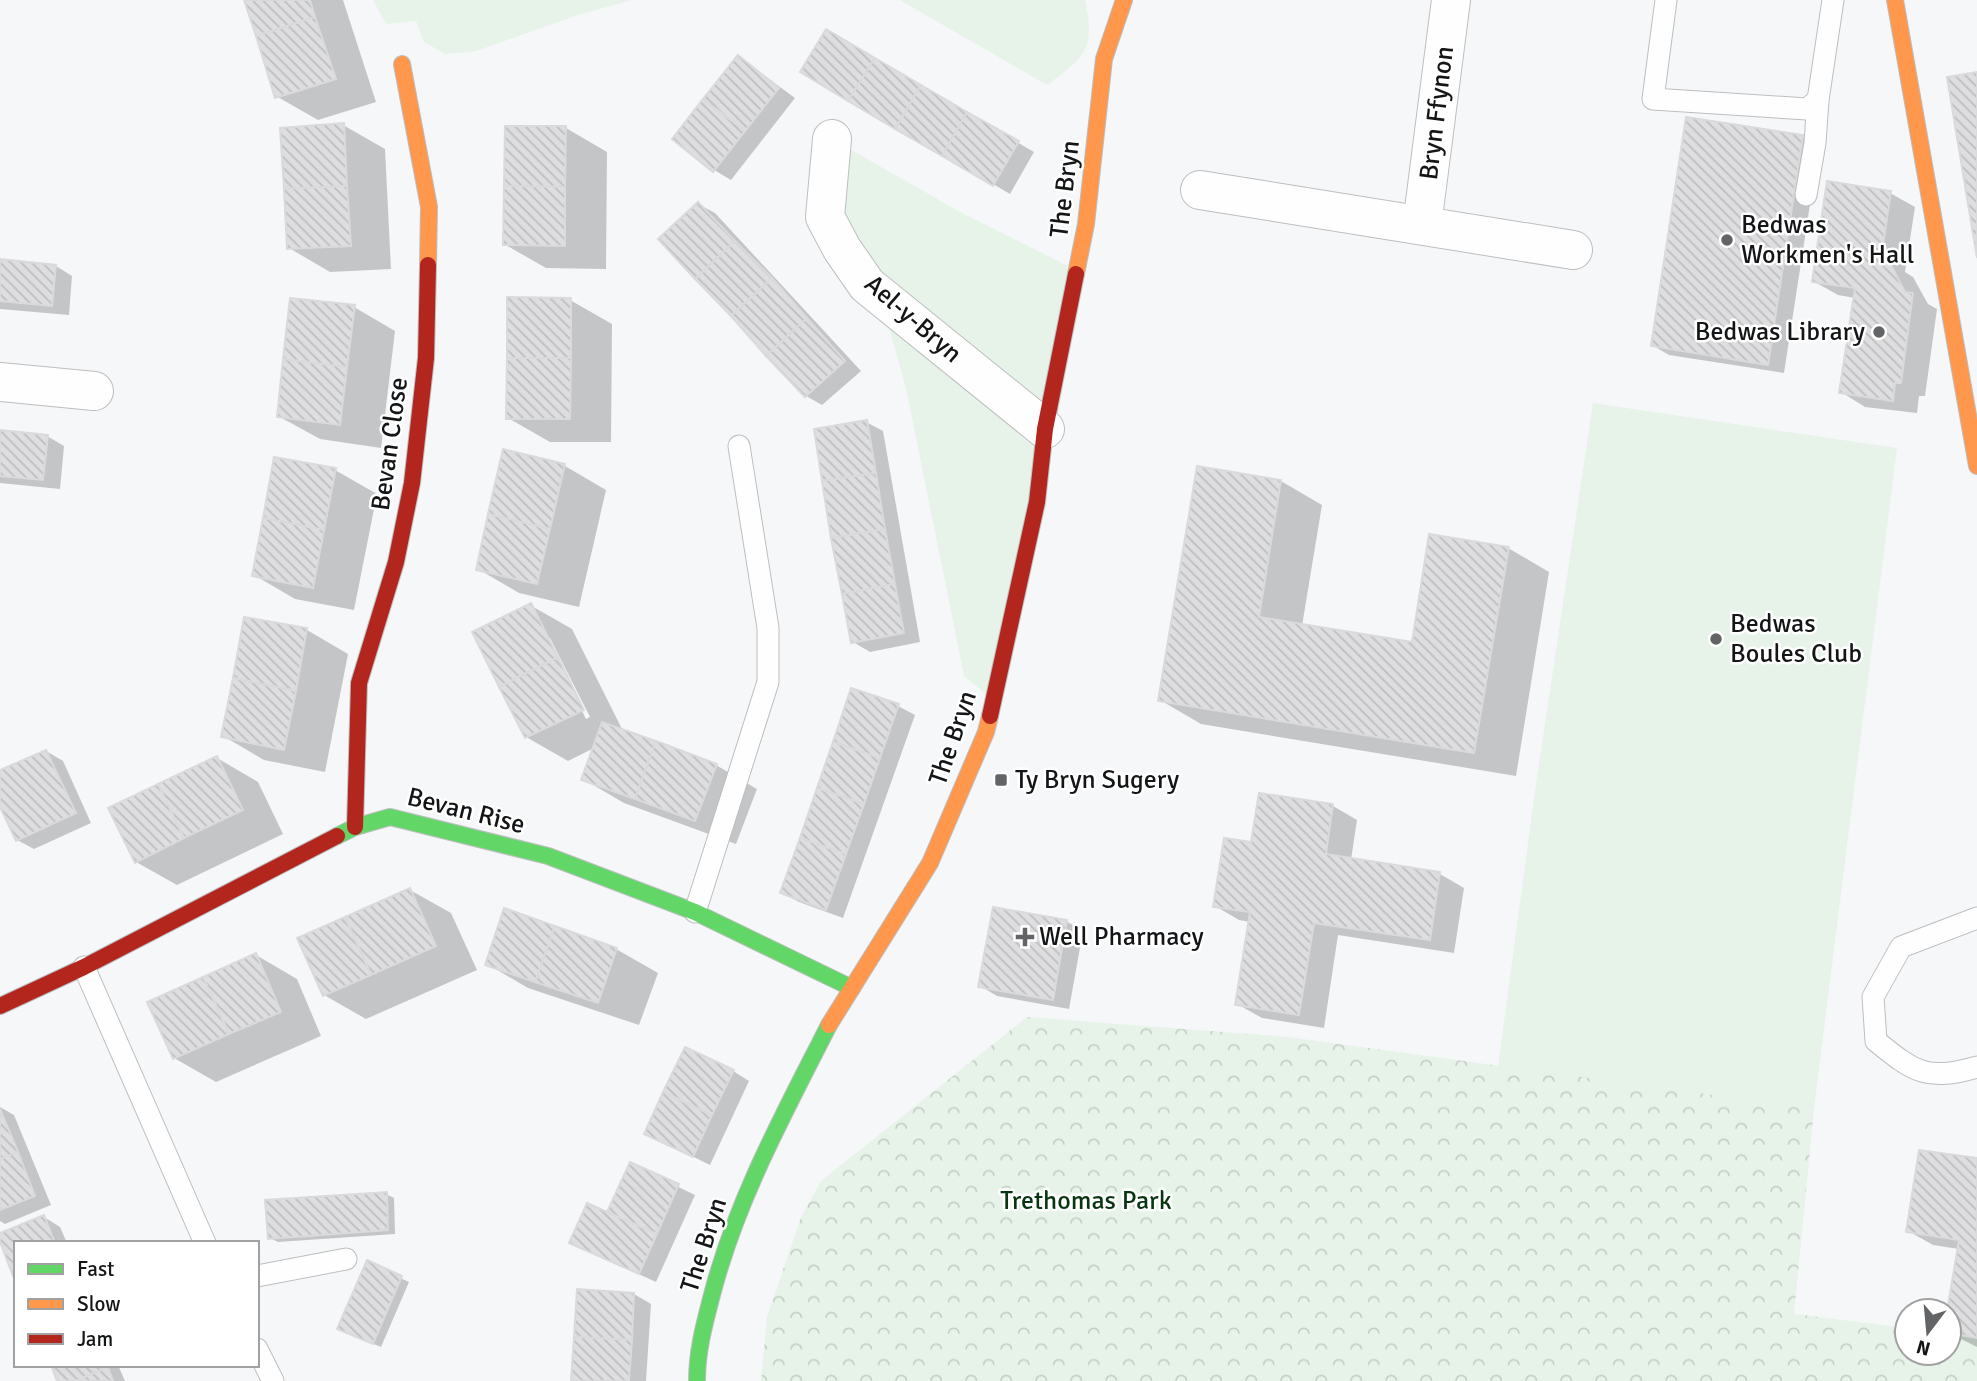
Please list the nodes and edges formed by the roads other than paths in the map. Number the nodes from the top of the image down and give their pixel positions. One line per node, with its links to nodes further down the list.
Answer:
1 (1124, 0): 17 (street, The Bryn)
2 (1451, 0): 11 (street, Bryn Ffynon)
3 (1666, 0): 7 (lane)
4 (1833, 0): 7 (lane)
5 (1895, 0): 14 (street)
6 (402, 64): 20 (street, Bevan Close)
7 (1818, 100): 10 (lane)
8 (832, 139): 17 (street, Ael-y-Bryn)
9 (1200, 190): 11 (street)
10 (1806, 195)
11 (1422, 225): 12 (street)
12 (1573, 250)
13 (1977, 341): 14 (lane)
14 (1955, 344): 19 (street)
15 (0, 382): 16 (street)
16 (94, 391)
17 (1045, 429): 24 (street, The Bryn)
18 (739, 446): 21 (lane)
19 (1977, 466)
20 (355, 827): 21 (street, Bevan Rise); 23 (street, Bevan Rise)
21 (695, 912): 24 (street, Bevan Rise)
22 (1977, 918): 26 (lane)
23 (84, 967): 25 (street, Bevan Rise); 27 (lane)
24 (852, 988): 32 (street, The Bryn)
25 (0, 1006)
26 (1977, 1068)
27 (204, 1241)
28 (346, 1259): 29 (lane)
29 (259, 1276)
30 (259, 1353): 31 (lane)
31 (273, 1381)
32 (697, 1381)

